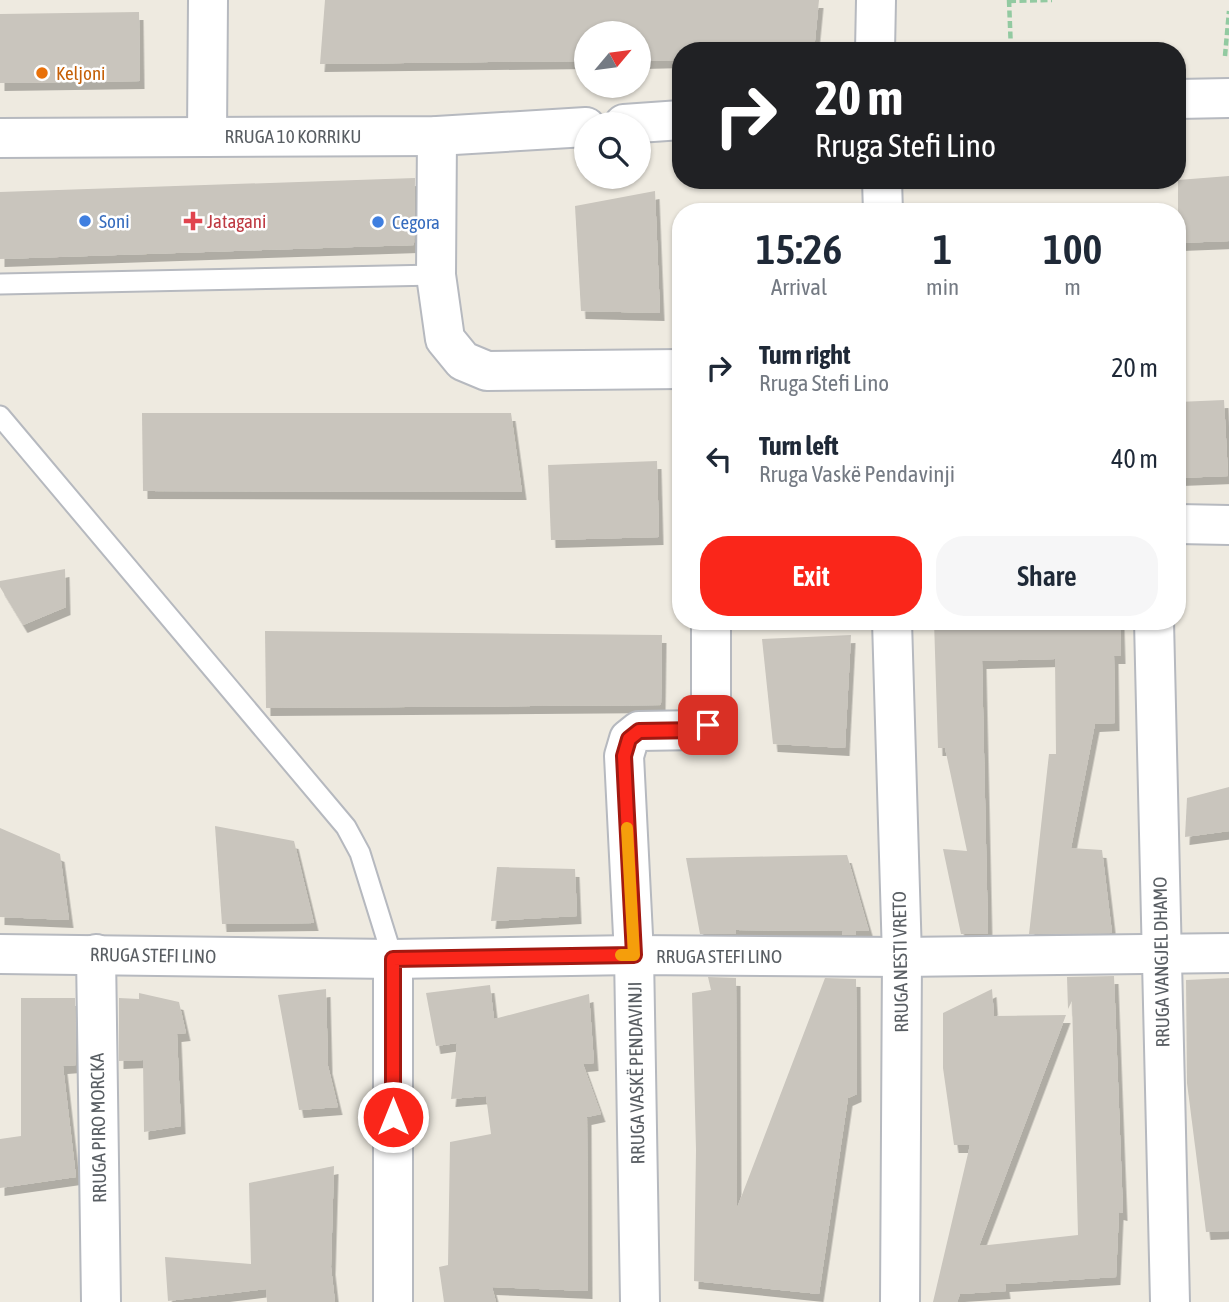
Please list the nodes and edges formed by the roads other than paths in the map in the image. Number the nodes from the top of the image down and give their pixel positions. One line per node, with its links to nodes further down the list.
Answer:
1 (208, 0): 9 (street)
2 (877, 0): 3 (street)
3 (875, 42)
4 (1229, 98): 5 (street)
5 (1186, 99)
6 (672, 121): 7 (street)
7 (651, 122)
8 (574, 128): 10 (street, RRUGA 10 KORRIKU)
9 (207, 136): 10 (street, RRUGA 10 KORRIKU); 11 (street, RRUGA 10 KORRIKU)
10 (437, 136): 12 (street)
11 (0, 138)
12 (436, 275): 13 (lane); 14 (street)
13 (0, 284)
14 (672, 369)
15 (0, 416): 27 (lane)
16 (1186, 524): 17 (street)
17 (1229, 525)
18 (711, 630): 25 (street, RRUGA VASKË PENDAVINJI)
19 (892, 630): 26 (street, RRUGA NESTI VRETO)
20 (1154, 630): 21 (street, RRUGA VANGJEL DHAMO)
21 (1161, 953): 22 (street, RRUGA STEFI LINO); 26 (street, RRUGA STEFI LINO); 32 (street, RRUGA VANGJEL DHAMO)
22 (1229, 953)
23 (0, 954): 24 (street, RRUGA STEFI LINO)
24 (96, 954): 27 (street, RRUGA STEFI LINO); 28 (street, RRUGA PIRO MORCKA)
25 (634, 955): 26 (street, RRUGA STEFI LINO); 27 (street, RRUGA STEFI LINO); 30 (street, RRUGA VASKË PENDAVINJI)
26 (902, 957): 31 (street, RRUGA NESTI VRETO)
27 (393, 959): 29 (street)
28 (101, 1302)
29 (393, 1302)
30 (640, 1302)
31 (900, 1302)
32 (1170, 1302)

